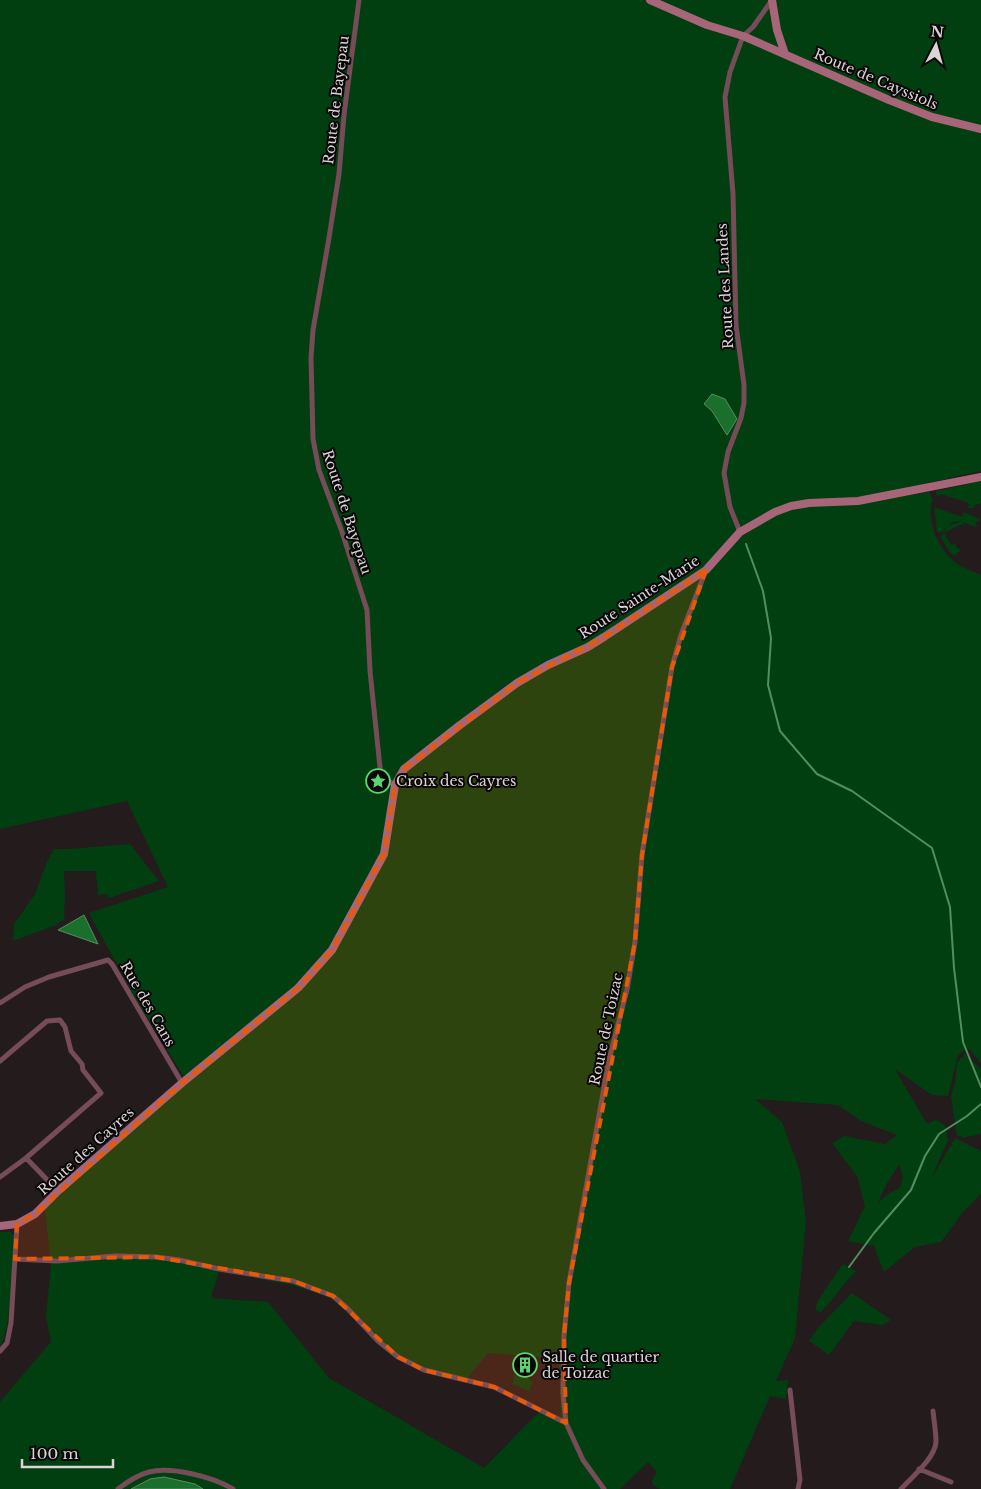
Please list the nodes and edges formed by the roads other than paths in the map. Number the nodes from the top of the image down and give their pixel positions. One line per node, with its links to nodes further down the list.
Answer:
1 (359, 0): 10 (street, Route de Bayepau)
2 (650, 0): 4 (street)
3 (772, 0): 4 (street); 5 (street)
4 (743, 36): 5 (street, Route de Cayssiols); 8 (street, Route des Landes)
5 (785, 54): 6 (street, Route de Cayssiols)
6 (981, 129)
7 (981, 477): 8 (street, Route Sainte-Marie)
8 (740, 532): 9 (street, Route Sainte-Marie)
9 (706, 570): 10 (street, Route Sainte-Marie); 23 (street, Route de Toizac)
10 (394, 785): 13 (street, Route des Cayres)
11 (0, 1004): 13 (street, Rue des Cans)
12 (0, 1061): 14 (street)
13 (182, 1083): 16 (street, Route des Cayres)
14 (26, 1158): 15 (street); 16 (street)
15 (0, 1177)
16 (58, 1191): 17 (street, Route des Cayres)
17 (17, 1224): 18 (street, Route des Cayres); 19 (street)
18 (0, 1226)
19 (16, 1259): 20 (street); 23 (street)
20 (0, 1351)
21 (790, 1390): 29 (street)
22 (933, 1410): 24 (street)
23 (566, 1423): 28 (street, Route de Toizac)
24 (919, 1469): 25 (street); 30 (street)
25 (951, 1482)
26 (118, 1489): 27 (street)
27 (233, 1489)
28 (604, 1489)
29 (798, 1489)
30 (901, 1489)

